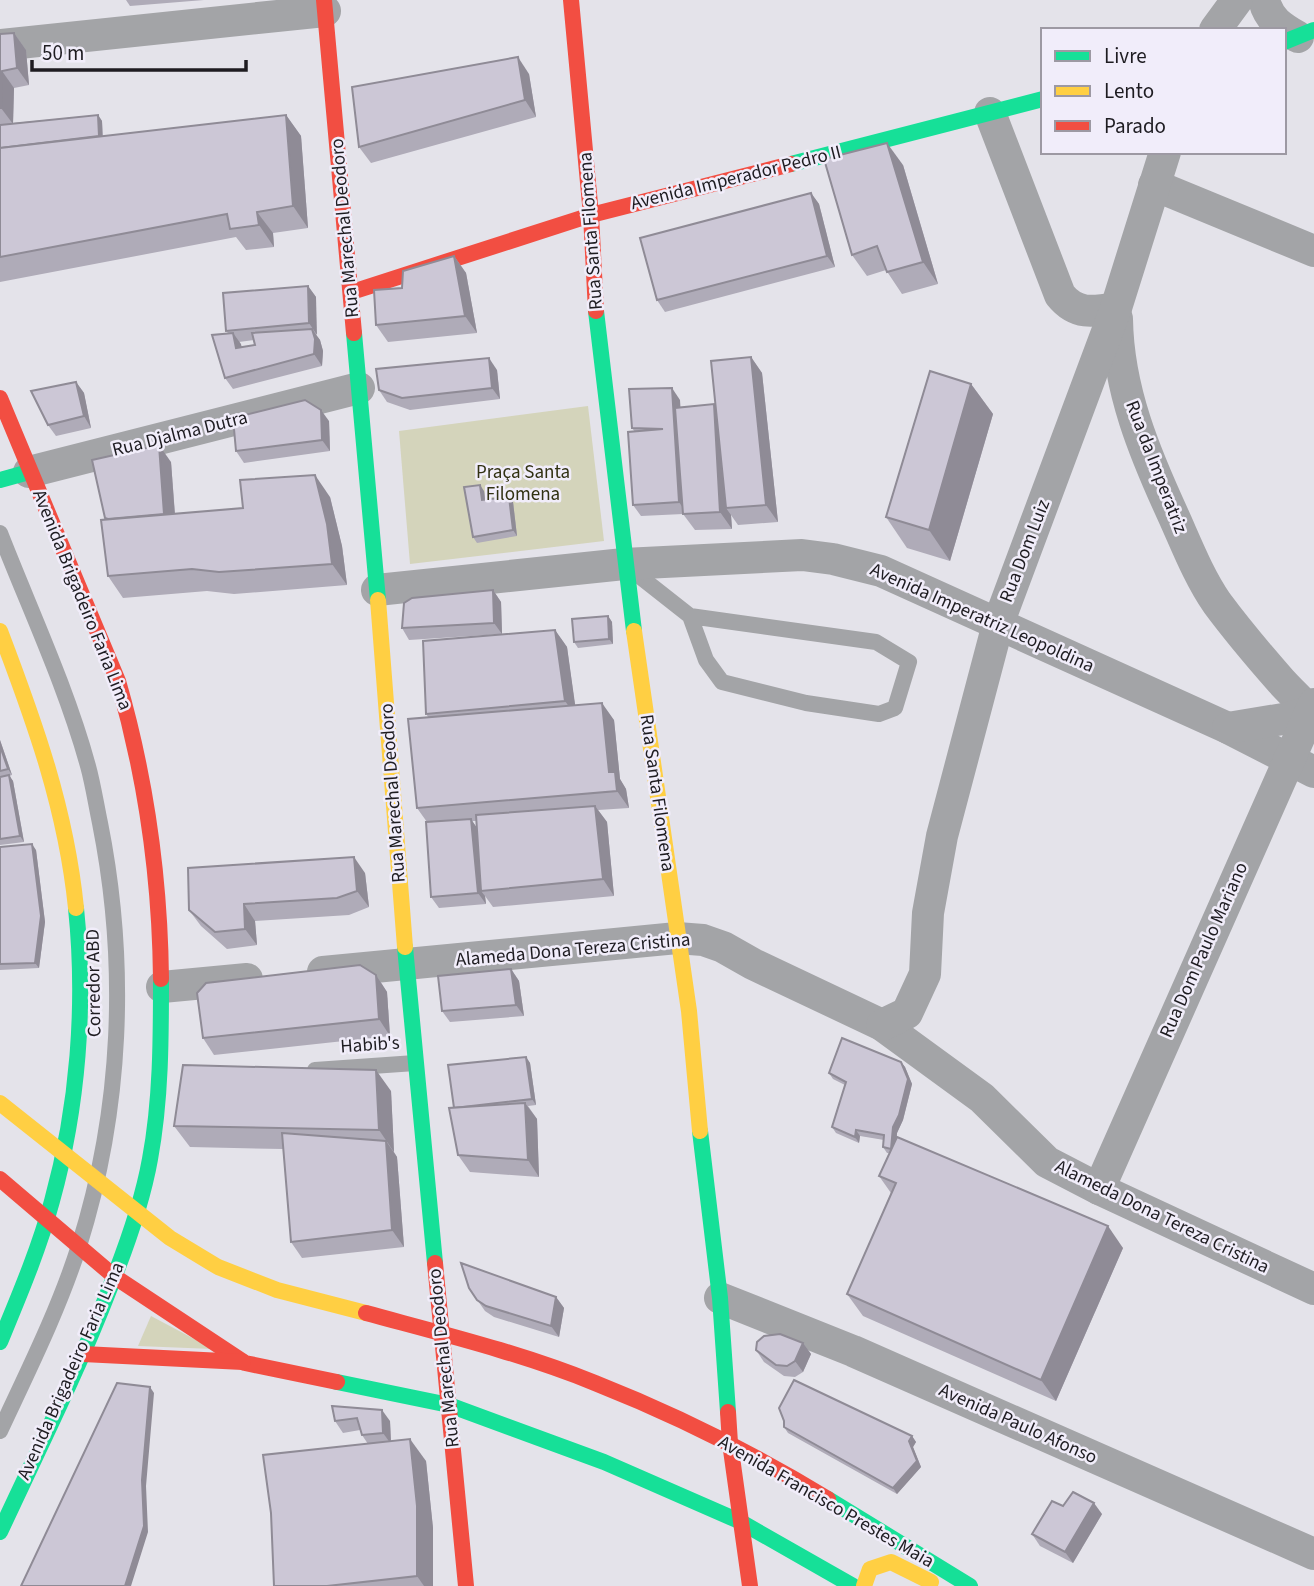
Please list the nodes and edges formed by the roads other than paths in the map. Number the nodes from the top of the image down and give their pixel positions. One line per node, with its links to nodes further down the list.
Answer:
1 (571, 0): 12 (main road, Rua Santa Filomena)
2 (1237, 0): 5 (street)
3 (1264, 0): 6 (street)
4 (324, 6): 7 (street); 14 (main road, Rua Marechal Deodoro)
5 (1216, 28)
6 (1284, 28)
7 (0, 45)
8 (1041, 100): 9 (main road, Avenida Imperador Pedro II)
9 (990, 113): 12 (main road, Avenida Imperador Pedro II); 15 (street)
10 (1164, 154): 11 (street, Rua Dom Luiz)
11 (1154, 185): 13 (street); 15 (street, Rua Dom Luiz)
12 (591, 215): 14 (main road, Avenida Imperador Pedro II); 20 (main road, Rua Santa Filomena)
13 (1314, 251)
14 (352, 292): 16 (main road, Rua Marechal Deodoro)
15 (1116, 308): 23 (street, Rua Dom Luiz); 25 (street, Rua da Imperatriz)
16 (359, 388): 18 (street, Rua Djalma Dutra); 21 (main road, Rua Marechal Deodoro)
17 (0, 398): 18 (main road, Avenida Brigadeiro Faria Lima)
18 (15, 476): 30 (main road, Avenida Brigadeiro Faria Lima)
19 (0, 533): 39 (lane, Corredor ABD)
20 (624, 564): 21 (street, Avenida Imperatriz Leopoldina); 22 (lane); 23 (street, Avenida Imperatriz Leopoldina); 28 (main road, Rua Santa Filomena)
21 (377, 590): 29 (main road, Rua Marechal Deodoro)
22 (691, 617): 22 (lane)
23 (998, 624): 26 (street, Avenida Imperatriz Leopoldina); 33 (street, Rua Dom Luiz)
24 (0, 631): 37 (main road)
25 (1313, 710): 26 (street); 27 (street, Rua Dom Paulo Mariano)
26 (1228, 728): 27 (street, Avenida Imperatriz Leopoldina)
27 (1301, 766): 40 (street, Rua Dom Paulo Mariano)
28 (677, 938): 29 (street, Alameda Dona Tereza Cristina); 32 (main road, Rua Santa Filomena); 33 (street, Alameda Dona Tereza Cristina)
29 (406, 965): 30 (street, Alameda Dona Tereza Cristina); 34 (main road, Rua Marechal Deodoro)
30 (163, 987): 41 (main road, Avenida Brigadeiro Faria Lima)
31 (668, 1009): 32 (lane)
32 (689, 1011): 46 (main road, Rua Santa Filomena)
33 (882, 1025): 40 (street, Alameda Dona Tereza Cristina)
34 (417, 1063): 35 (lane, Habib's); 47 (main road, Rua Marechal Deodoro)
35 (293, 1072)
36 (0, 1103): 37 (main road, Avenida Francisco Prestes Maia)
37 (63, 1152): 39 (main road, Avenida Francisco Prestes Maia); 42 (main road)
38 (0, 1179): 42 (main road)
39 (97, 1179): 41 (main road, Avenida Francisco Prestes Maia); 43 (lane, Corredor ABD)
40 (1099, 1189): 45 (street, Alameda Dona Tereza Cristina)
41 (136, 1211): 44 (main road, Avenida Brigadeiro Faria Lima); 47 (main road, Avenida Francisco Prestes Maia)
42 (47, 1216): 43 (main road); 48 (main road)
43 (79, 1244): 44 (main road); 52 (lane, Corredor ABD)
44 (116, 1277): 49 (main road, Avenida Brigadeiro Faria Lima); 50 (main road)
45 (1314, 1289)
46 (720, 1298): 53 (main road, Rua Santa Filomena); 56 (street, Avenida Paulo Afonso)
47 (441, 1333): 51 (main road, Rua Marechal Deodoro); 53 (main road, Avenida Francisco Prestes Maia)
48 (0, 1342)
49 (83, 1354): 50 (main road); 55 (main road, Avenida Brigadeiro Faria Lima)
50 (245, 1363): 51 (main road)
51 (449, 1405): 54 (main road); 57 (main road, Rua Marechal Deodoro)
52 (0, 1431)
53 (730, 1443): 54 (main road, Rua Santa Filomena); 62 (main road, Avenida Francisco Prestes Maia)
54 (739, 1521): 58 (main road, Rua Santa Filomena); 59 (main road)
55 (0, 1532)
56 (1314, 1554)
57 (466, 1586)
58 (750, 1586)
59 (853, 1586)
60 (864, 1586): 61 (main road, Avenida Francisco Prestes Maia)
61 (940, 1586)
62 (970, 1586)

